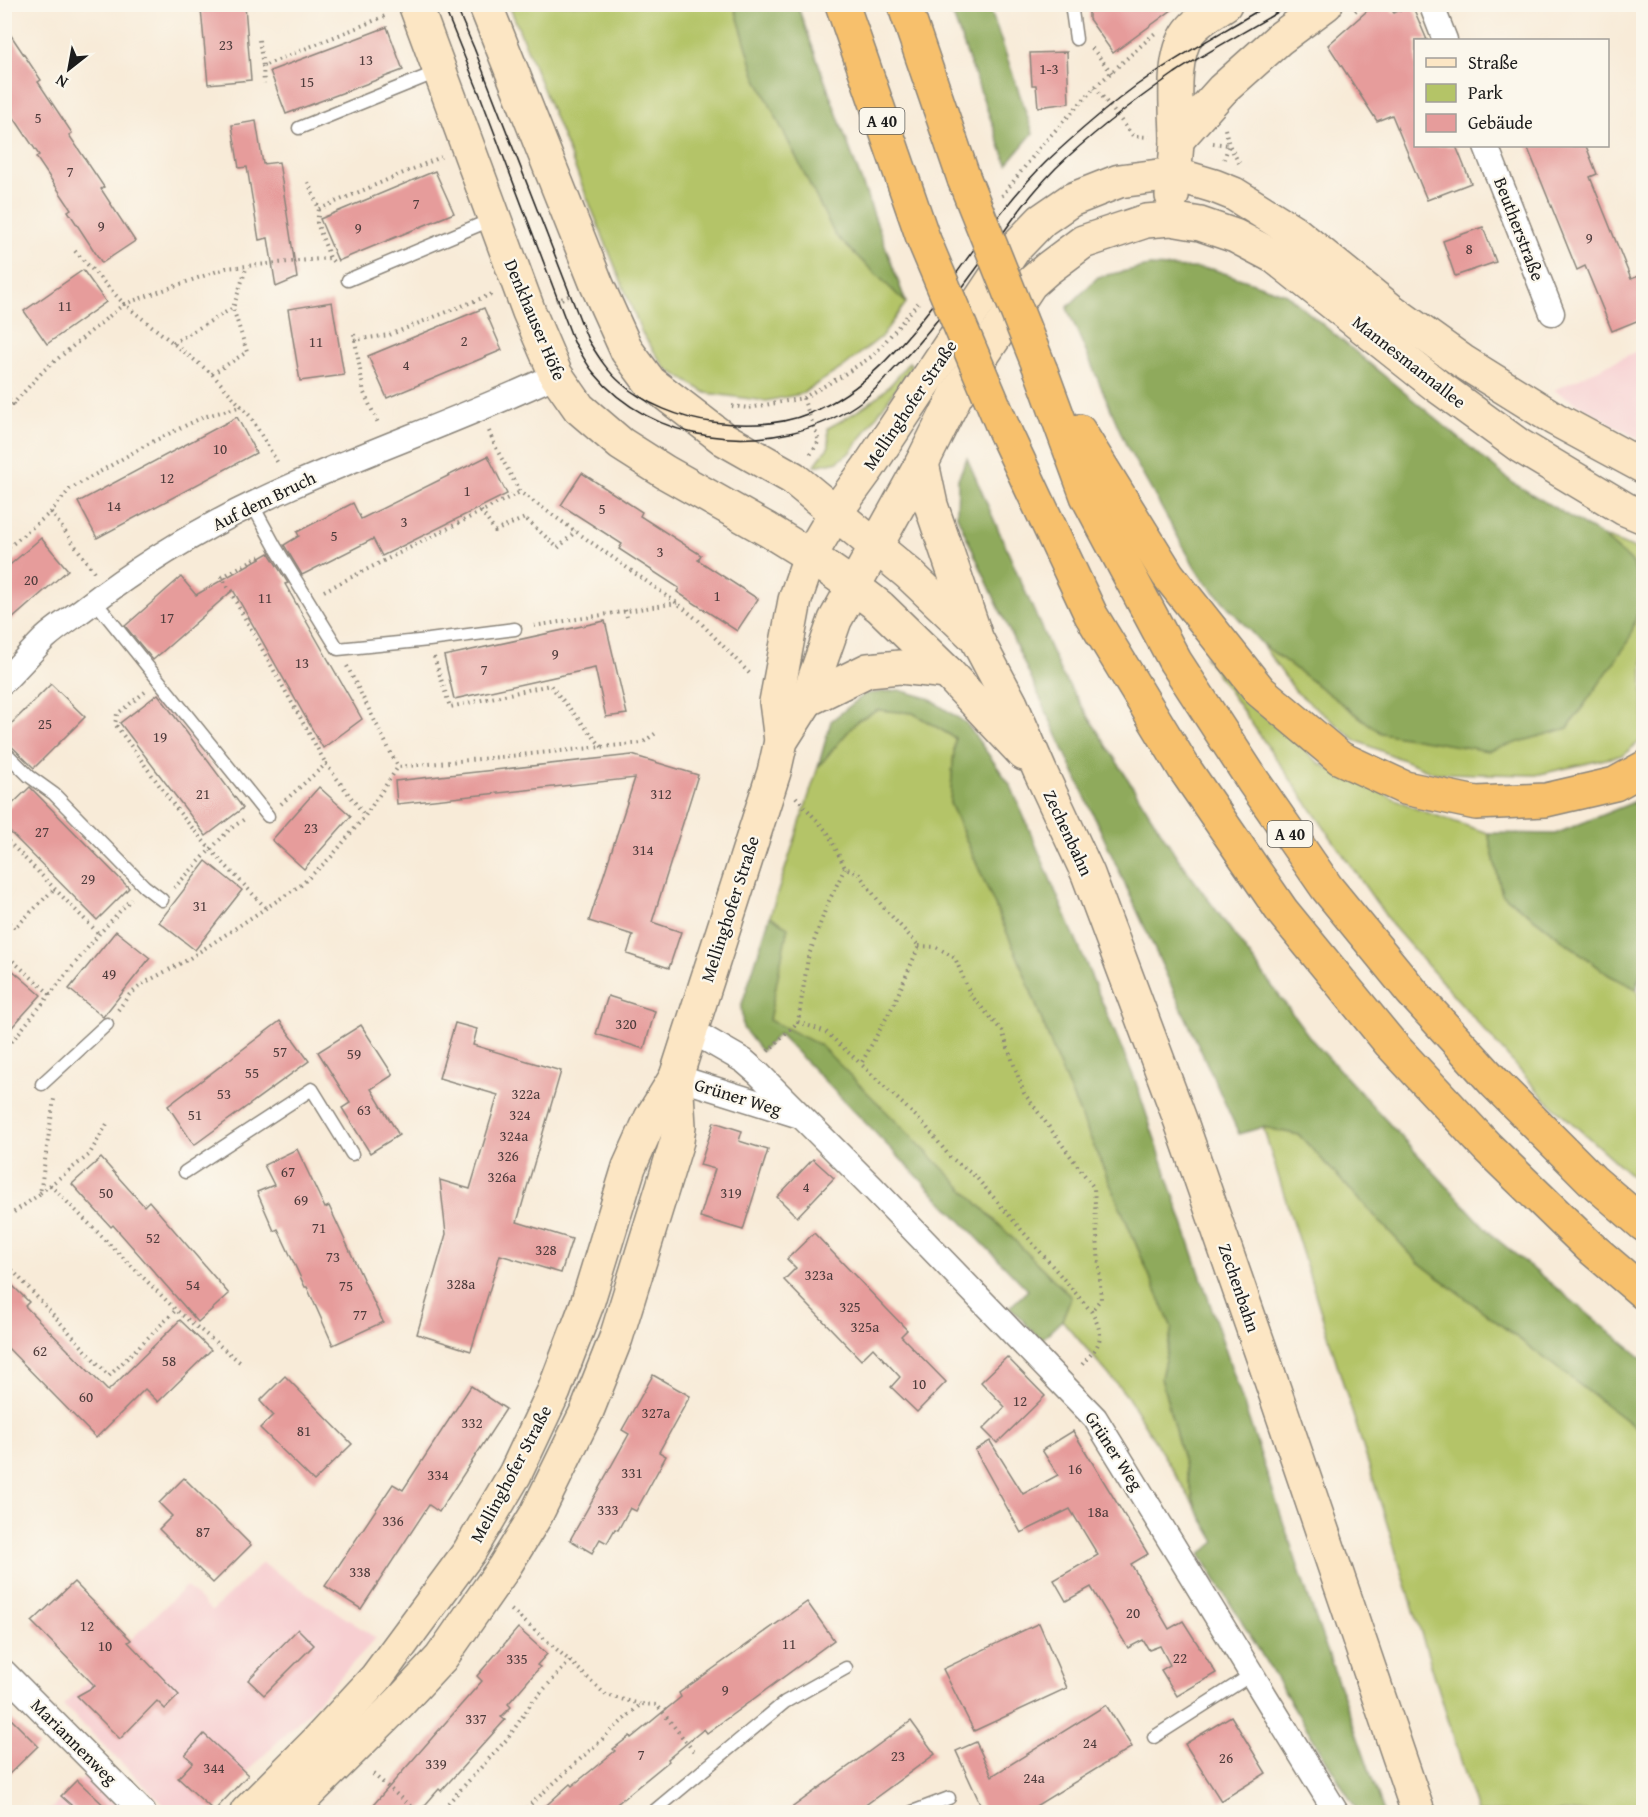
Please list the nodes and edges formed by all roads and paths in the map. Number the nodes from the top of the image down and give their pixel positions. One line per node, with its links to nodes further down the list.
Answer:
1 (485, 4): 31 (main road)
2 (842, 4): 116 (highway, A 40, bridge)
3 (904, 4): 39 (highway, A 40, bridge)
4 (1071, 4): 9 (lane)
5 (1226, 4): 14 (main road)
6 (1326, 4): 17 (main road)
7 (1431, 4): 10 (street)
8 (404, 9): 12 (path); 13 (main road, Denkhauser Höfe)
9 (1076, 39): 15 (path)
10 (1446, 39)
11 (259, 40): 12 (path)
12 (263, 66): 16 (path)
13 (438, 71): 18 (lane); 20 (main road, Denkhauser Höfe)
14 (1177, 72): 17 (main road); 19 (main road)
15 (1112, 73)
16 (264, 84)
17 (1222, 90): 19 (main road)
18 (300, 128)
19 (1177, 140): 22 (main road)
20 (467, 146): 24 (path); 25 (main road, Denkhauser Höfe)
21 (1486, 147): 35 (street, Beutherstraße)
22 (1174, 174): 26 (main road); 49 (main road, Mannesmannallee); 55 (main road, Mellinghofer Straße)
23 (308, 182): 24 (path)
24 (319, 209): 28 (path)
25 (494, 218): 30 (lane); 32 (main road, Denkhauser Höfe)
26 (1171, 219): 48 (main road, Mellinghofer Straße); 56 (main road, Mannesmannallee)
27 (75, 251): 33 (path)
28 (330, 258): 29 (path); 30 (path)
29 (247, 266): 33 (path); 34 (path)
30 (348, 280)
31 (597, 285): 32 (path); 55 (main road)
32 (524, 298): 37 (path); 41 (main road, Denkhauser Höfe)
33 (124, 304): 38 (path); 43 (path)
34 (233, 308): 38 (path); 40 (path)
35 (1552, 313)
36 (354, 334): 37 (path)
37 (354, 340): 47 (path)
38 (173, 343): 40 (path)
39 (1041, 370): 81 (highway); 114 (highway, A 40)
40 (212, 374): 44 (path)
41 (556, 375): 45 (street, Auf dem Bruch); 61 (main road, Denkhauser Höfe)
42 (4, 396): 43 (path)
43 (14, 405): 46 (path)
44 (242, 406): 50 (path); 54 (path)
45 (479, 408): 47 (street, Auf dem Bruch); 51 (path)
46 (4, 414)
47 (389, 445): 50 (street, Auf dem Bruch)
48 (922, 463): 58 (main road, Mellinghofer Straße); 69 (main road)
49 (1644, 467)
50 (291, 486): 52 (street, Auf dem Bruch)
51 (520, 492): 53 (path); 57 (path)
52 (252, 504): 59 (lane); 64 (street, Auf dem Bruch)
53 (481, 511): 57 (path); 63 (path)
54 (51, 512): 60 (path); 64 (path)
55 (836, 513): 58 (main road, Zechenbahn); 61 (main road, Mellinghofer Straße)
56 (1644, 517)
57 (576, 531): 65 (path)
58 (876, 546): 62 (main road, Mellinghofer Straße); 69 (main road, Zechenbahn)
59 (276, 548): 71 (lane); 79 (path)
60 (4, 551)
61 (810, 556): 62 (main road, Zechenbahn); 75 (main road, Mellinghofer Straße)
62 (854, 586): 72 (main road, Zechenbahn); 75 (main road, Mellinghofer Straße)
63 (327, 590)
64 (100, 595): 73 (street, Auf dem Bruch); 74 (lane)
65 (677, 603): 66 (path); 75 (path)
66 (625, 610): 67 (path); 68 (path)
67 (627, 618)
68 (515, 629): 70 (lane)
69 (976, 638): 82 (main road, Zechenbahn)
70 (429, 640): 71 (lane); 77 (path)
71 (338, 649): 80 (path)
72 (947, 672): 75 (main road); 82 (main road, Zechenbahn)
73 (4, 681)
74 (159, 681): 84 (lane); 87 (path)
75 (792, 701): 83 (main road, Mellinghofer Straße)
76 (656, 733): 77 (path)
77 (603, 748): 80 (path)
78 (4, 751): 89 (lane)
79 (326, 764): 84 (path); 85 (path)
80 (398, 767): 85 (path)
81 (1644, 768)
82 (1040, 771): 140 (main road, Zechenbahn)
83 (774, 772): 88 (path); 100 (main road, Mellinghofer Straße)
84 (265, 812): 87 (path)
85 (364, 816): 92 (path)
86 (5, 838): 90 (path)
87 (210, 849): 91 (path); 92 (path)
88 (845, 868): 95 (path); 98 (path)
89 (144, 886): 91 (lane); 94 (path)
90 (54, 889): 93 (path); 94 (path)
91 (162, 900)
92 (266, 908): 99 (path)
93 (4, 919)
94 (99, 934): 97 (path)
95 (919, 946): 103 (path); 118 (path)
96 (4, 953): 97 (path)
97 (50, 994): 101 (path)
98 (798, 1022): 102 (path); 103 (path)
99 (107, 1024): 105 (lane)
100 (692, 1031): 102 (street, Grüner Weg); 104 (main road, Mellinghofer Straße)
101 (4, 1051)
102 (744, 1061): 107 (street, Grüner Weg)
103 (861, 1064): 118 (path)
104 (676, 1077): 107 (street, Grüner Weg); 132 (main road, Mellinghofer Straße); 133 (main road, Mellinghofer Straße)
105 (42, 1084)
106 (55, 1092): 112 (path)
107 (799, 1116): 120 (street, Grüner Weg)
108 (108, 1124): 111 (path)
109 (352, 1154): 110 (lane)
110 (186, 1172)
111 (50, 1185): 112 (path); 117 (path)
112 (40, 1194): 113 (path)
113 (4, 1219)
114 (1644, 1225)
115 (4, 1262): 117 (path)
116 (1644, 1293)
117 (176, 1310): 119 (path)
118 (1091, 1311): 120 (path)
119 (241, 1363)
120 (1065, 1385): 125 (street, Grüner Weg)
121 (509, 1608): 122 (path)
122 (570, 1661): 126 (path); 135 (path)
123 (846, 1668): 128 (lane)
124 (4, 1672): 131 (street, Mariannenweg)
125 (1251, 1675): 127 (lane); 139 (street, Grüner Weg)
126 (641, 1704): 128 (path); 136 (path)
127 (1154, 1737)
128 (707, 1767): 137 (lane)
129 (374, 1774): 134 (path)
130 (949, 1798): 138 (lane)
131 (143, 1812)
132 (247, 1812)
133 (290, 1812)
134 (417, 1812)
135 (440, 1812)
136 (522, 1812)
137 (653, 1812)
138 (912, 1812)
139 (1336, 1812)
140 (1418, 1812)

